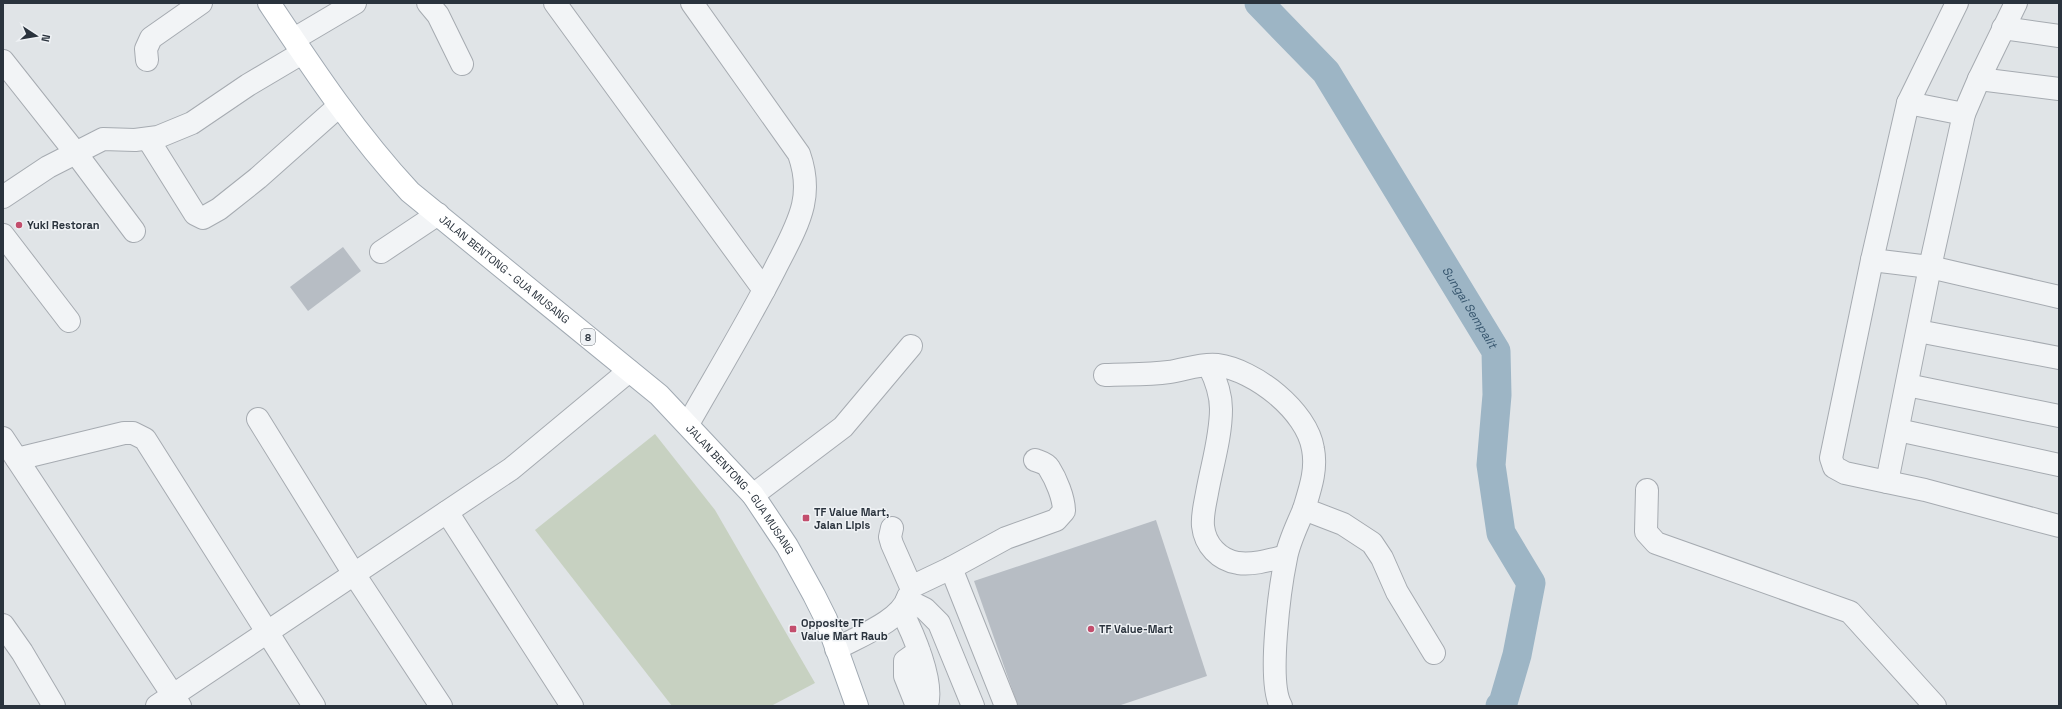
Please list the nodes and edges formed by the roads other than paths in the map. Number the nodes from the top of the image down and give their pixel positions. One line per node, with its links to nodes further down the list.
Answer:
1 (200, 3): 12 (street)
2 (269, 3): 11 (main road, JALAN BENTONG - GUA MUSANG / 8)
3 (355, 3): 11 (street)
4 (428, 3): 14 (street)
5 (555, 3): 29 (street)
6 (692, 3): 29 (street)
7 (1957, 3): 17 (street)
8 (2016, 3): 9 (street)
9 (2003, 28): 10 (street); 15 (street)
10 (2059, 36)
11 (298, 46): 18 (main road, JALAN BENTONG - GUA MUSANG / 8); 20 (street)
12 (147, 60)
13 (3, 61): 21 (street)
14 (462, 64)
15 (1979, 79): 16 (street); 19 (street)
16 (2059, 89)
17 (1908, 103): 19 (street); 27 (street)
18 (339, 106): 20 (street); 23 (main road, JALAN BENTONG - GUA MUSANG / 8)
19 (1964, 114): 28 (street)
20 (148, 139): 21 (street)
21 (75, 152): 22 (street); 24 (street)
22 (3, 197)
23 (438, 214): 26 (street); 36 (main road, JALAN BENTONG - GUA MUSANG / 8)
24 (134, 231)
25 (3, 234): 31 (street)
26 (381, 252)
27 (1872, 260): 28 (street); 47 (street)
28 (1930, 267): 30 (street); 32 (street)
29 (764, 290): 41 (street)
30 (2059, 297)
31 (69, 321)
32 (1918, 331): 34 (street); 38 (street)
33 (911, 346): 49 (street)
34 (2059, 358)
35 (1209, 366): 37 (street); 50 (street); 54 (street)
36 (629, 371): 41 (main road, JALAN BENTONG - GUA MUSANG / 8); 51 (street)
37 (1105, 375)
38 (1907, 385): 39 (street); 42 (street)
39 (2059, 413)
40 (258, 419): 56 (street)
41 (688, 424): 49 (main road, JALAN BENTONG - GUA MUSANG / 8)
42 (1898, 430): 46 (street); 47 (street)
43 (3, 438): 44 (street)
44 (17, 459): 59 (street); 63 (street)
45 (1035, 460): 55 (street)
46 (2059, 465)
47 (1887, 482): 52 (street)
48 (1647, 490): 64 (street)
49 (753, 495): 60 (main road, JALAN BENTONG - GUA MUSANG / 8)
50 (1304, 509): 54 (street); 62 (street)
51 (447, 512): 56 (street); 68 (street)
52 (2059, 526)
53 (892, 528): 57 (street)
54 (1286, 556): 72 (street)
55 (952, 568): 57 (street); 71 (street)
56 (354, 574): 59 (street); 67 (street)
57 (906, 599): 60 (street); 61 (street); 70 (street)
58 (3, 625): 65 (street)
59 (266, 633): 63 (street); 66 (street)
60 (836, 649): 69 (main road, JALAN BENTONG - GUA MUSANG / 8)
61 (919, 651)
62 (1434, 653)
63 (170, 702)
64 (1931, 705)
65 (54, 706)
66 (314, 706)
67 (441, 706)
68 (572, 706)
69 (857, 706)
70 (973, 706)
71 (1006, 706)
72 (1281, 706)

